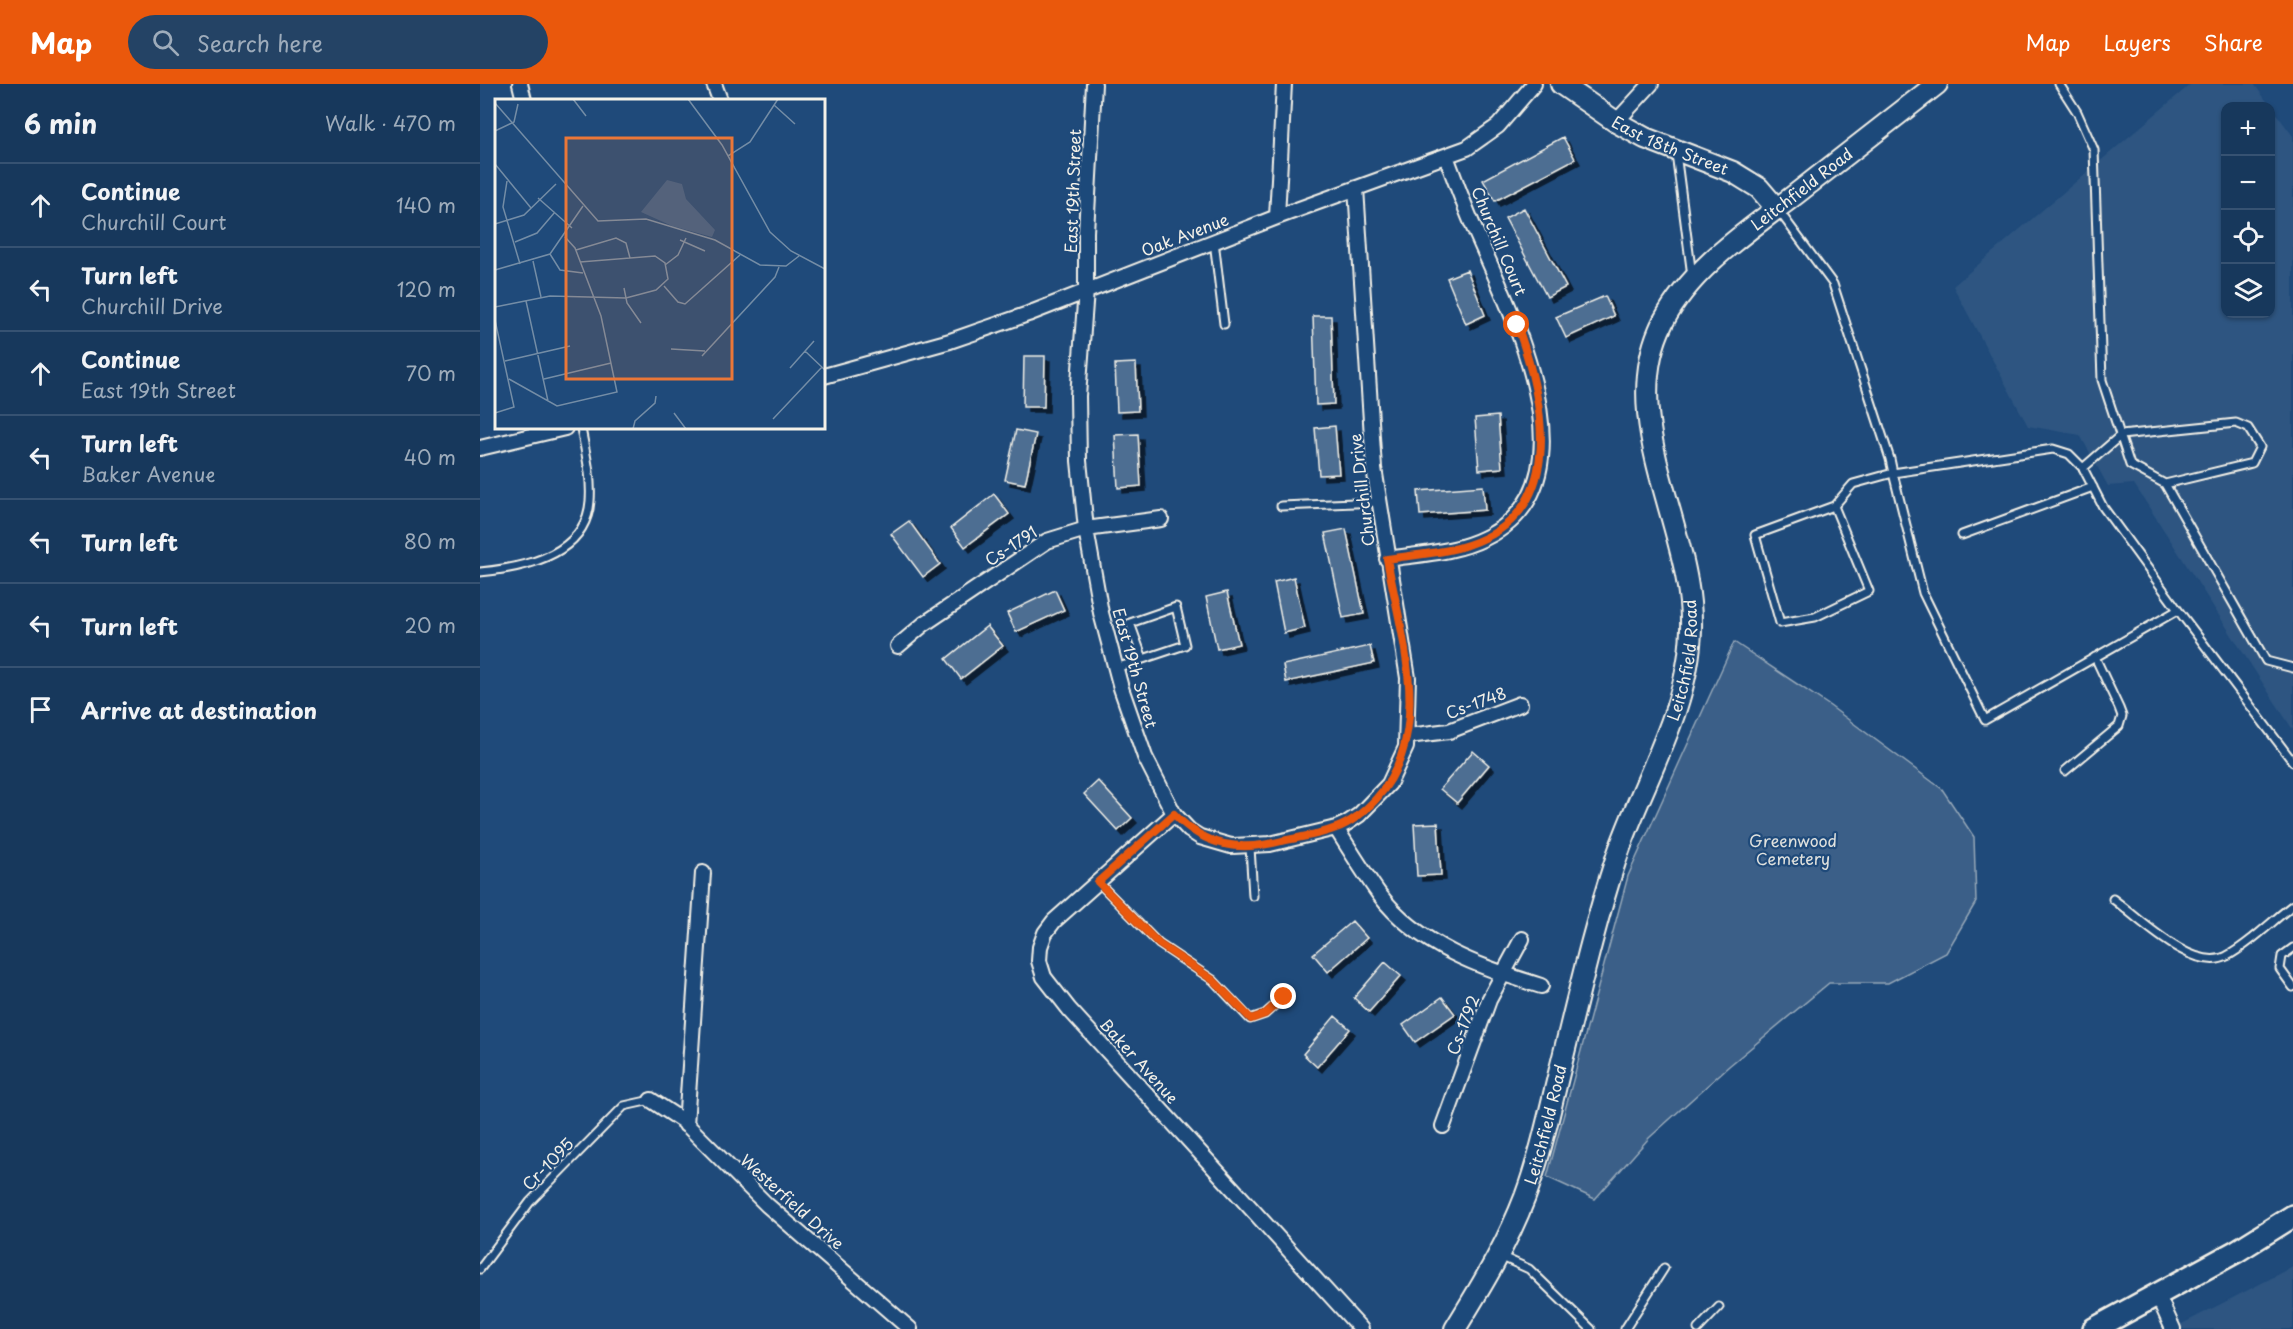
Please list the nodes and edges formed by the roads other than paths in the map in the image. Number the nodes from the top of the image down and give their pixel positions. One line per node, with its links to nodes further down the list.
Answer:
1 (520, 84): 10 (street)
2 (714, 84): 11 (street)
3 (1094, 84): 20 (street, East 19th Street)
4 (1284, 84): 17 (street)
5 (1534, 84): 14 (street, Oak Avenue)
6 (1561, 84): 12 (street, East 18th Street)
7 (1652, 84): 12 (street)
8 (1937, 84): 16 (street, Leitchfield Road)
9 (2060, 84): 25 (lane)
10 (524, 99)
11 (720, 99)
12 (1616, 122): 13 (street, East 18th Street)
13 (1676, 151): 16 (street, East 18th Street); 19 (lane)
14 (1446, 156): 15 (street, Oak Avenue); 37 (street, Churchill Court)
15 (1356, 188): 17 (street, Oak Avenue); 31 (street, Churchill Drive)
16 (1777, 209): 19 (street, Leitchfield Road); 28 (lane)
17 (1277, 217): 18 (street, Oak Avenue)
18 (1214, 241): 20 (street, Oak Avenue); 21 (lane)
19 (1693, 280): 67 (street, Leitchfield Road)
20 (1086, 290): 22 (street, Oak Avenue); 35 (street, East 19th Street)
21 (1224, 324)
22 (825, 376)
23 (561, 429): 26 (street)
24 (581, 429): 38 (lane)
25 (2121, 435): 27 (lane); 29 (lane); 29 (lane)
26 (480, 448)
27 (2083, 468): 28 (lane); 30 (lane)
28 (1893, 473): 33 (lane); 41 (lane)
29 (2165, 484): 44 (lane)
30 (2093, 487): 36 (lane); 39 (lane)
31 (1379, 502): 32 (lane); 37 (street, Churchill Drive)
32 (1281, 506)
33 (1834, 506): 33 (lane)
34 (1161, 519): 35 (street, Cs-1791)
35 (1086, 529): 40 (street, Cs-1791); 43 (street, East 19th Street)
36 (1962, 535)
37 (1387, 559): 46 (street, Churchill Drive)
38 (480, 572)
39 (2178, 609): 41 (lane); 47 (lane)
40 (898, 646)
41 (2095, 657): 48 (lane)
42 (1143, 659): 42 (lane); 43 (lane)
43 (1116, 668): 49 (street, East 19th Street)
44 (2293, 668)
45 (1520, 704): 46 (street, Cs-1748)
46 (1408, 736): 50 (street, Churchill Drive)
47 (2293, 762)
48 (2065, 771)
49 (1174, 814): 51 (street, East 19th Street); 53 (street, Baker Avenue)
50 (1336, 828): 51 (street, East 19th Street); 59 (street)
51 (1251, 847): 54 (lane)
52 (703, 873): 64 (street)
53 (1098, 882): 62 (lane); 73 (street, Baker Avenue)
54 (1253, 896)
55 (2113, 899): 56 (lane)
56 (2293, 905)
57 (1522, 939): 59 (street, Cs-1792)
58 (2293, 948): 61 (lane)
59 (1503, 974): 60 (street); 65 (street, Cs-1792)
60 (1541, 986)
61 (2293, 987)
62 (1284, 997)
63 (651, 1100): 64 (street, Westerfield Drive); 69 (lane, Cr-1095)
64 (686, 1125): 72 (street, Westerfield Drive)
65 (1443, 1126)
66 (2293, 1216): 70 (main road)
67 (1498, 1255): 74 (street, Leitchfield Road); 75 (lane)
68 (1664, 1268): 76 (lane)
69 (480, 1269)
70 (2158, 1296): 78 (main road); 79 (street)
71 (1719, 1307): 77 (lane)
72 (910, 1329)
73 (1361, 1329)
74 (1455, 1329)
75 (1591, 1329)
76 (1625, 1329)
77 (1698, 1329)
78 (2094, 1329)
79 (2173, 1329)

